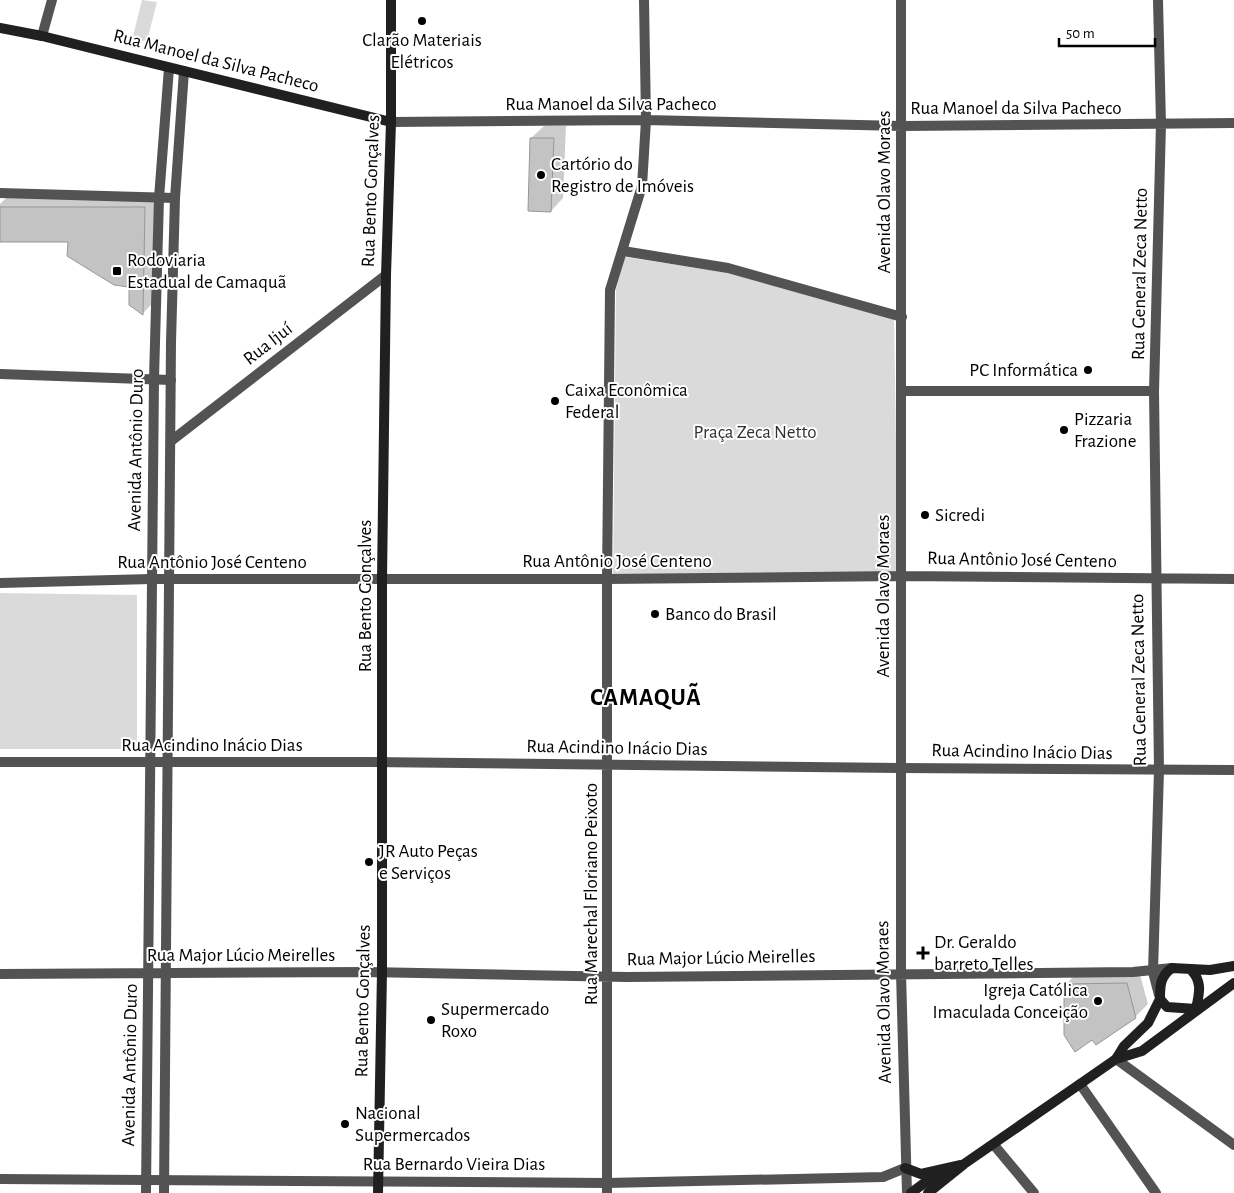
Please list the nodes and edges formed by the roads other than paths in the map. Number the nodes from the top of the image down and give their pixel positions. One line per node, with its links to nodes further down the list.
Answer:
1 (52, 0): 7 (street)
2 (391, 0): 11 (main road, Rua Bento Gonçalves)
3 (644, 0): 10 (street, Rua Marechal Floriano Peixoto)
4 (901, 0): 14 (street, Avenida Olavo Moraes)
5 (1158, 0): 13 (street, Rua General Zeca Netto)
6 (0, 28): 7 (main road, Rua Manoel da Silva Pacheco)
7 (42, 36): 8 (main road, Rua Manoel da Silva Pacheco)
8 (169, 68): 9 (main road, Rua Manoel da Silva Pacheco); 16 (street, Avenida Antônio Duro)
9 (184, 71): 11 (main road, Rua Manoel da Silva Pacheco); 17 (street, Avenida Antônio Duro)
10 (646, 120): 11 (street, Rua Manoel da Silva Pacheco); 14 (street, Rua Manoel da Silva Pacheco); 18 (street, Rua Marechal Floriano Peixoto)
11 (392, 122): 19 (main road, Rua Bento Gonçalves)
12 (1234, 123): 13 (street, Rua Manoel da Silva Pacheco)
13 (1161, 124): 14 (street, Rua Manoel da Silva Pacheco); 24 (street, Rua General Zeca Netto)
14 (902, 126): 20 (street, Avenida Olavo Moraes)
15 (0, 193): 16 (street)
16 (159, 198): 17 (street); 22 (street, Avenida Antônio Duro)
17 (175, 198): 23 (street, Avenida Antônio Duro)
18 (623, 251): 20 (street); 30 (street, Rua Marechal Floriano Peixoto)
19 (386, 275): 26 (street, Rua Ijuí); 33 (main road, Rua Bento Gonçalves)
20 (902, 317): 25 (street, Avenida Olavo Moraes)
21 (0, 374): 22 (street)
22 (154, 379): 23 (street); 28 (street, Avenida Antônio Duro)
23 (171, 380): 26 (street, Avenida Antônio Duro)
24 (1154, 391): 25 (street); 31 (street, Rua General Zeca Netto)
25 (902, 392): 27 (street, Avenida Olavo Moraes)
26 (171, 441): 29 (street, Avenida Antônio Duro)
27 (900, 576): 30 (street, Rua Antônio José Centeno); 31 (street, Rua Antônio José Centeno); 40 (street, Avenida Olavo Moraes)
28 (151, 579): 29 (street, Rua Antônio José Centeno); 34 (street, Rua Antônio José Centeno); 36 (street, Avenida Antônio Duro)
29 (169, 579): 33 (street, Rua Antônio José Centeno); 37 (street, Avenida Antônio Duro)
30 (607, 579): 33 (street, Rua Antônio José Centeno); 39 (street, Rua Marechal Floriano Peixoto)
31 (1155, 579): 32 (street, Rua Antônio José Centeno); 41 (street, Rua General Zeca Netto)
32 (1234, 579)
33 (382, 580): 38 (main road, Rua Bento Gonçalves)
34 (0, 583)
35 (0, 762): 36 (street, Rua Acindino Inácio Dias)
36 (150, 762): 37 (street, Rua Acindino Inácio Dias); 50 (street, Avenida Antônio Duro)
37 (168, 763): 38 (street, Rua Acindino Inácio Dias); 51 (street, Avenida Antônio Duro)
38 (382, 763): 39 (street, Rua Acindino Inácio Dias); 46 (main road, Rua Bento Gonçalves)
39 (609, 766): 40 (street, Rua Acindino Inácio Dias); 52 (street, Rua Marechal Floriano Peixoto)
40 (900, 768): 41 (street, Rua Acindino Inácio Dias); 48 (street, Avenida Olavo Moraes)
41 (1159, 770): 42 (street, Rua Acindino Inácio Dias); 47 (street, Rua General Zeca Netto)
42 (1234, 770)
43 (1234, 966): 45 (main road)
44 (1172, 968): 45 (main road); 47 (street, Rua Major Lúcio Meirelles); 54 (main road)
45 (1192, 970): 55 (main road)
46 (382, 972): 51 (street, Rua Major Lúcio Meirelles); 52 (street, Rua Major Lúcio Meirelles); 66 (main road, Rua Bento Gonçalves)
47 (1153, 972): 48 (street, Rua Major Lúcio Meirelles); 54 (street, Rua General Zeca Netto)
48 (901, 973): 52 (street, Rua Major Lúcio Meirelles); 61 (street, Avenida Olavo Moraes)
49 (0, 974): 50 (street, Rua Major Lúcio Meirelles)
50 (149, 974): 51 (street, Rua Major Lúcio Meirelles); 64 (street, Avenida Antônio Duro)
51 (168, 974): 65 (street, Avenida Antônio Duro)
52 (609, 977): 67 (street, Rua Marechal Floriano Peixoto)
53 (1234, 983): 55 (main road)
54 (1160, 998): 55 (main road); 56 (main road)
55 (1196, 1009): 56 (main road)
56 (1116, 1059): 57 (main road); 59 (street)
57 (1080, 1084): 58 (main road); 75 (street)
58 (994, 1145): 60 (main road); 74 (street)
59 (1234, 1145)
60 (964, 1164): 62 (main road); 73 (main road)
61 (905, 1168): 62 (main road); 67 (street, Rua Bernardo Vieira Dias); 71 (street, Avenida Olavo Moraes)
62 (942, 1170): 72 (main road)
63 (0, 1179): 64 (street, Rua Bernardo Vieira Dias)
64 (146, 1179): 65 (street, Rua Bernardo Vieira Dias); 68 (street, Avenida Antônio Duro)
65 (164, 1179): 66 (street, Rua Bernardo Vieira Dias); 69 (street, Avenida Antônio Duro)
66 (378, 1181): 67 (street, Rua Bernardo Vieira Dias); 70 (main road, Rua Bento Gonçalves)
67 (607, 1188)
68 (146, 1193)
69 (164, 1193)
70 (378, 1193)
71 (907, 1193)
72 (911, 1193)
73 (928, 1193)
74 (1034, 1193)
75 (1156, 1193)

